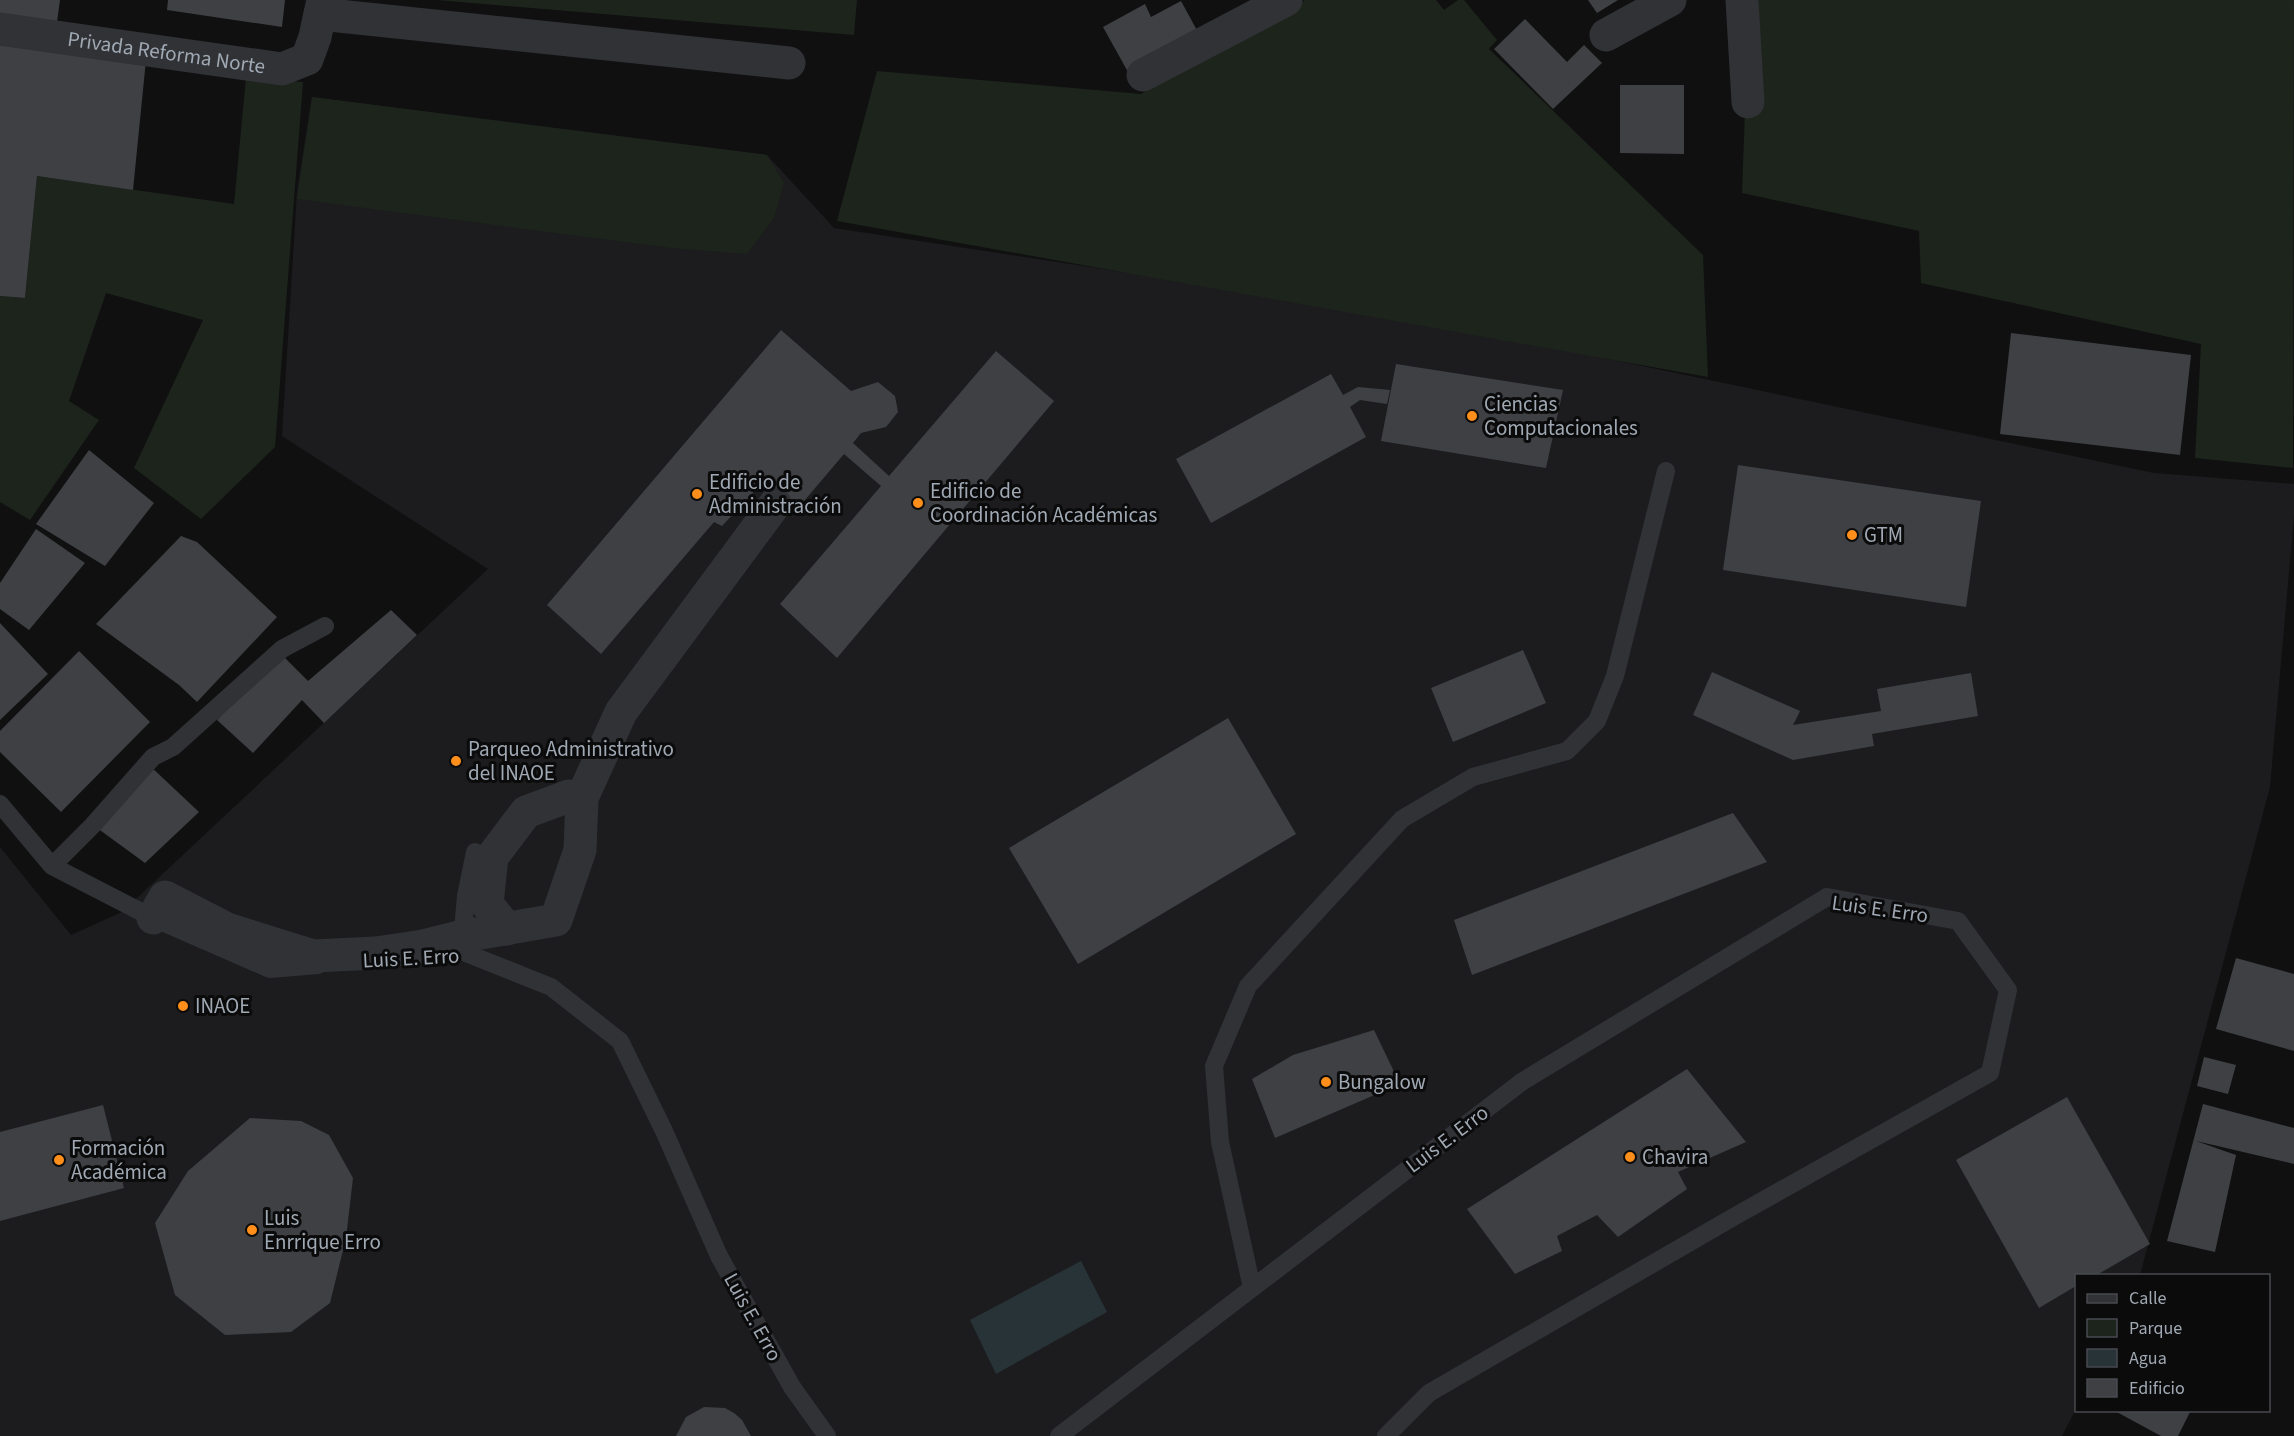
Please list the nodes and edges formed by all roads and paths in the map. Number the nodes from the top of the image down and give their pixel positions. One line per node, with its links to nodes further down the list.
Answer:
1 (1286, 0): 8 (street)
2 (1670, 0): 6 (street)
3 (1742, 0): 9 (street)
4 (321, 7): 5 (street, Privada Reforma Norte); 7 (street)
5 (0, 29)
6 (1606, 35)
7 (789, 63)
8 (1143, 75)
9 (1748, 102)
10 (1666, 471): 20 (lane)
11 (775, 504): 13 (street)
12 (325, 626): 16 (lane)
13 (582, 798): 18 (street); 18 (street)
14 (0, 804): 16 (lane)
15 (475, 852): 19 (lane)
16 (52, 866): 17 (lane)
17 (153, 918): 19 (street)
18 (507, 929): 19 (street)
19 (462, 944): 21 (lane, Luis E. Erro)
20 (1252, 1288): 22 (lane, Luis E. Erro); 23 (lane, Luis E. Erro)
21 (826, 1436)
22 (1059, 1436)
23 (1386, 1436)

